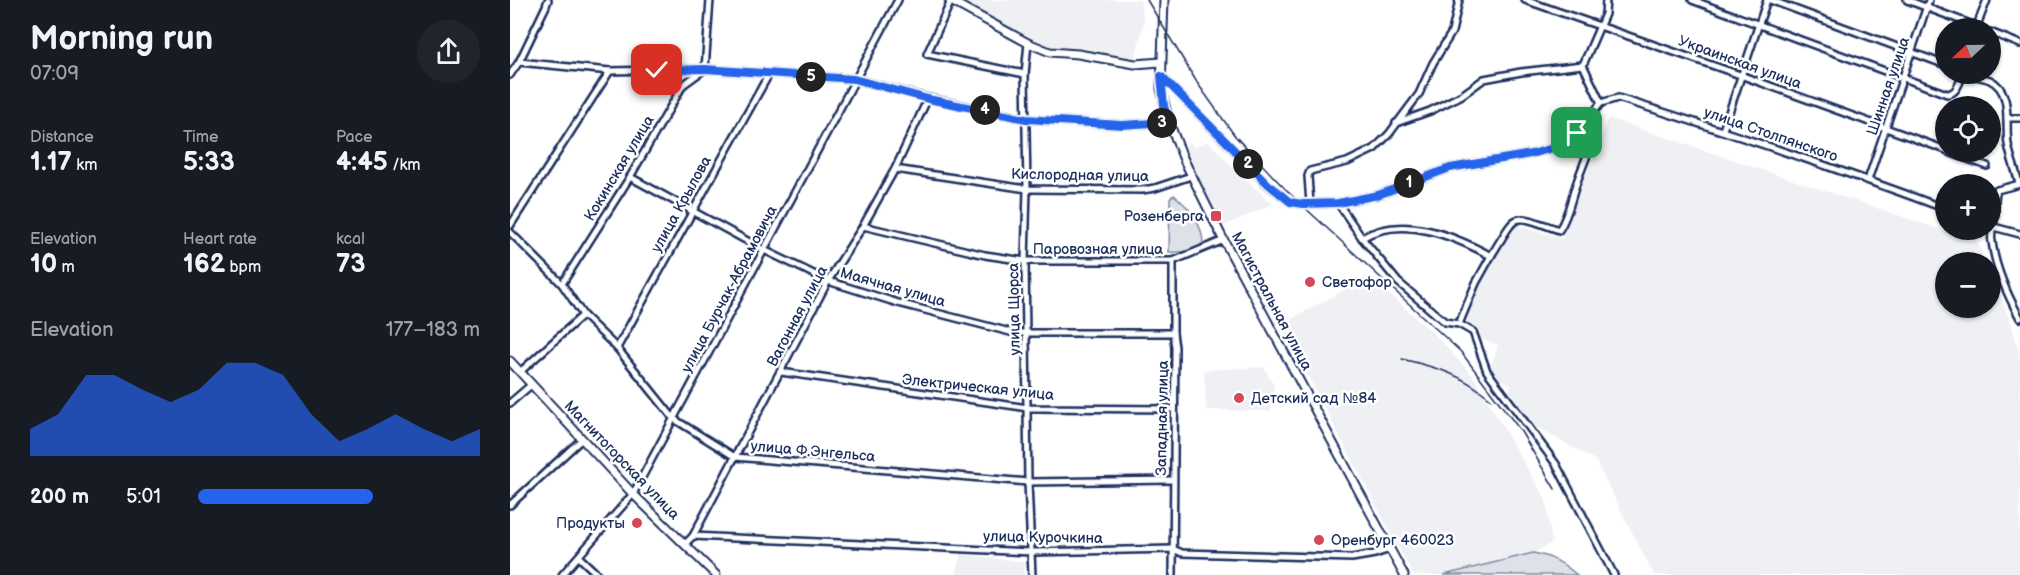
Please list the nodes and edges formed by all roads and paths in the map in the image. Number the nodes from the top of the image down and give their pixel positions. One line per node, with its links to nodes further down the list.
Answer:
1 (548, 0): 23 (street)
2 (710, 0): 27 (street)
3 (898, 0): 35 (street, улица Бурчак-Абрамовича)
4 (950, 0): 20 (street); 30 (street)
5 (1164, 0): 24 (street, Магистральная улица)
6 (1459, 0): 45 (street)
7 (1525, 0): 18 (street, Украинская улица)
8 (1606, 0): 18 (street)
9 (1692, 0): 17 (street)
10 (1768, 0): 17 (street); 22 (street)
11 (1907, 0): 14 (street)
12 (1929, 0): 14 (street, Шинная улица)
13 (1987, 0): 16 (street)
14 (1927, 7): 15 (street); 22 (street, Шинная улица)
15 (1954, 18)
16 (1981, 18)
17 (1760, 25): 33 (street); 34 (street)
18 (1601, 26): 26 (street); 33 (street, Украинская улица)
19 (2001, 36): 21 (street)
20 (1028, 43): 24 (street); 30 (street, улица Щорса)
21 (2020, 44)
22 (1912, 53): 25 (street); 34 (street, Шинная улица)
23 (519, 62): 28 (street); 31 (street)
24 (1161, 62): 32 (street, Магистральная улица)
25 (1935, 62)
26 (1583, 65): 39 (street); 45 (street)
27 (705, 69): 28 (street); 29 (street); 53 (street, Кокинская улица)
28 (610, 71): 62 (street)
29 (768, 74): 35 (street); 61 (street, улица Крылова)
30 (1024, 74): 43 (street, улица Щорса)
31 (510, 75)
32 (1161, 76): 44 (street, Магистральная улица); 59 (street)
33 (1743, 76): 46 (street, Украинская улица); 47 (street)
34 (1903, 78): 36 (street); 46 (street, Шинная улица)
35 (854, 79): 38 (street); 70 (street, улица Бурчак-Абрамовича)
36 (1959, 84)
37 (1996, 84): 41 (street)
38 (928, 99): 43 (street); 51 (street, Вагонная улица)
39 (1601, 103): 40 (street); 47 (street, улица Столпянского)
40 (1592, 114): 58 (street); 71 (street)
41 (2007, 118): 42 (street); 55 (street)
42 (2020, 118)
43 (1026, 119): 44 (street); 56 (street, улица Щорса)
44 (1169, 122): 52 (street, Магистральная улица)
45 (1396, 123): 59 (street)
46 (1886, 128): 48 (street, Украинская улица); 54 (street, Шинная улица)
47 (1723, 130): 54 (street, улица Столпянского)
48 (1935, 146)
49 (1976, 162): 50 (street, Украинская улица)
50 (1987, 166)
51 (895, 169): 56 (street, Кислородная улица); 63 (street, Вагонная улица)
52 (1191, 176): 56 (street, Кислородная улица); 68 (street, Магистральная улица)
53 (630, 177): 61 (street, Маячная улица); 75 (street, Кокинская улица)
54 (1868, 180): 60 (street, улица Столпянского)
55 (2019, 184): 57 (street)
56 (1027, 189): 72 (street, улица Щорса)
57 (2001, 189)
58 (1338, 203): 59 (street); 67 (street)
59 (1310, 204)
60 (1935, 205)
61 (691, 211): 70 (street, Маячная улица); 81 (street, улица Крылова)
62 (510, 226)
63 (863, 226): 72 (street, Паровозная улица); 74 (street, Вагонная улица)
64 (2001, 229): 66 (street)
65 (510, 232): 75 (street, улица Ф.Энгельса)
66 (2020, 234)
67 (1362, 238): 71 (street); 78 (street)
68 (1224, 240): 73 (street, Паровозная улица); 99 (street, Магистральная улица)
69 (1992, 240): 77 (street)
70 (764, 250): 74 (street, Маячная улица); 89 (street, улица Бурчак-Абрамовича)
71 (1491, 256): 78 (street)
72 (1025, 261): 73 (street, Паровозная улица); 79 (street, улица Щорса)
73 (1173, 261): 80 (street, Западная улица)
74 (828, 281): 79 (street, Маячная улица); 84 (street, Вагонная улица)
75 (562, 284): 76 (street, улица Ф.Энгельса)
76 (583, 315): 81 (street, улица Ф.Энгельса); 83 (street)
77 (2020, 318)
78 (1459, 324): 108 (street)
79 (1025, 333): 80 (street, Маячная улица); 87 (street, улица Щорса)
80 (1173, 333): 88 (street, Западная улица)
81 (617, 348): 89 (street, улица Ф.Энгельса)
82 (510, 361): 83 (street, Магнитогорская улица)
83 (520, 372): 85 (street, Магнитогорская улица)
84 (781, 372): 87 (street, Электрическая улица); 91 (street, Вагонная улица)
85 (531, 385): 86 (street); 90 (street, Магнитогорская улица)
86 (510, 403)
87 (1028, 408): 88 (street, Электрическая улица); 93 (street, улица Щорса)
88 (1174, 409): 92 (street, Западная улица)
89 (674, 418): 91 (street, улица Ф.Энгельса); 94 (street, улица Бурчак-Абрамовича)
90 (582, 440): 94 (street, Магнитогорская улица); 95 (street)
91 (735, 457): 93 (street, улица Ф.Энгельса); 96 (street, Вагонная улица)
92 (1173, 480): 93 (street, улица Ф.Энгельса); 98 (street, Западная улица)
93 (1028, 482): 100 (street, улица Щорса)
94 (633, 494): 97 (street, Магнитогорская улица); 101 (street, улица Бурчак-Абрамовича)
95 (510, 505)
96 (693, 536): 97 (street, Вагонная улица); 100 (street, улица Курочкина)
97 (685, 544): 104 (street, Магнитогорская улица)
98 (1173, 549): 99 (street, улица Курочкина); 100 (street, улица Курочкина); 106 (street, Западная улица)
99 (1390, 549): 107 (street, Магистральная улица)
100 (1032, 552): 105 (street, улица Щорса)
101 (579, 556): 102 (street, улица Бурчак-Абрамовича); 103 (street)
102 (562, 575)
103 (598, 575)
104 (716, 575)
105 (1032, 575)
106 (1173, 575)
107 (1404, 575)
108 (1614, 575)

